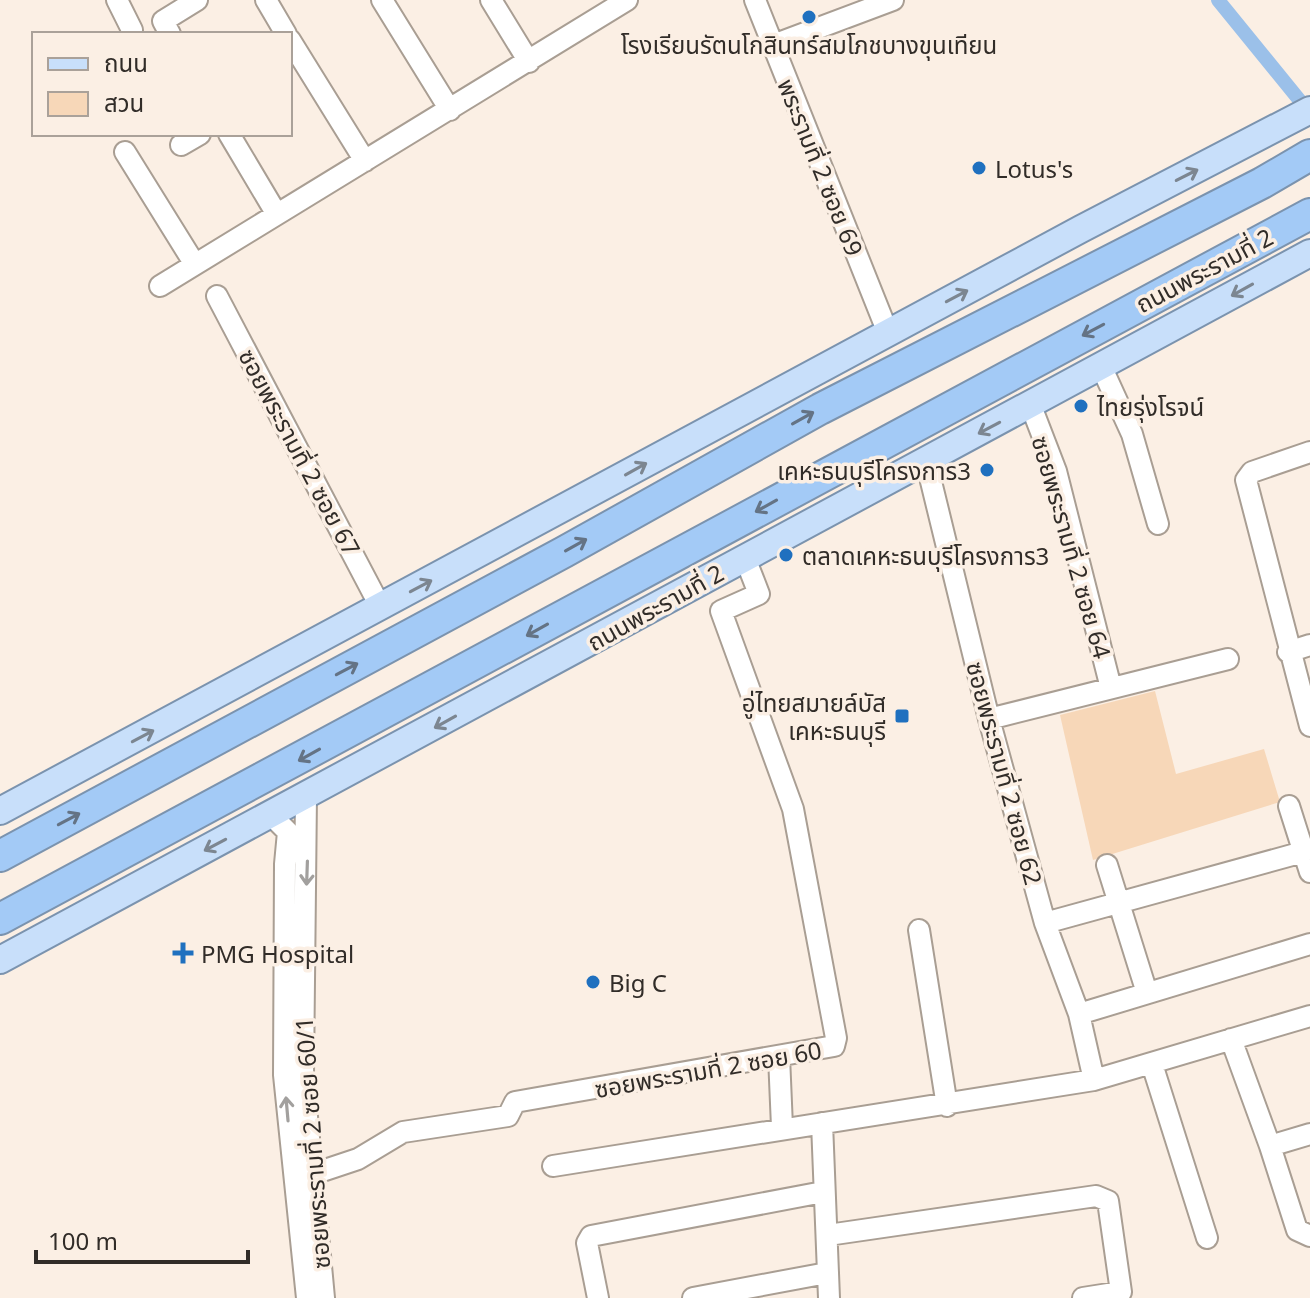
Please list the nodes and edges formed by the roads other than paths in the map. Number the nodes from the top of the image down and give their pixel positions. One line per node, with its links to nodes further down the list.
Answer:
1 (117, 0): 9 (street)
2 (197, 0): 10 (street)
3 (266, 0): 11 (street)
4 (382, 0): 15 (street)
5 (491, 0): 14 (street)
6 (755, 0): 13 (street, พระรามที่ 2 ซอย 69)
7 (893, 0): 13 (street)
8 (617, 2): 14 (street)
9 (132, 30)
10 (169, 32)
11 (285, 32)
12 (292, 43): 22 (street)
13 (773, 45): 29 (street, พระรามที่ 2 ซอย 69)
14 (529, 62): 15 (street)
15 (450, 110): 22 (street)
16 (1300, 116): 29 (main road, one-way to 16)
17 (197, 136): 19 (street)
18 (230, 136): 23 (street)
19 (181, 145)
20 (125, 152): 26 (street)
21 (1310, 155): 48 (highway, ถนนพระรามที่ 2, one-way to 21)
22 (365, 161): 23 (street)
23 (276, 213): 26 (street)
24 (1310, 214): 52 (highway, ถนนพระรามที่ 2, one-way to 52)
25 (1310, 253): 30 (main road, ถนนพระรามที่ 2, one-way to 30)
26 (194, 263): 27 (street)
27 (160, 286)
28 (217, 296): 36 (street, ซอยพระรามที่ 2 ซอย 67)
29 (888, 333): 36 (main road, one-way to 29)
30 (1101, 366): 31 (main road, ถนนพระรามที่ 2); 34 (street)
31 (1031, 406): 33 (main road, ถนนพระรามที่ 2, one-way to 33); 40 (street, ซอยพระรามที่ 2 ซอย 64)
32 (1310, 452): 38 (street)
33 (926, 461): 35 (main road, ถนนพระรามที่ 2); 41 (street, ซอยพระรามที่ 2 ซอย 62)
34 (1158, 524)
35 (745, 558): 43 (main road, ถนนพระรามที่ 2, one-way to 43); 61 (street, ซอยพระรามที่ 2 ซอย 60)
36 (381, 608): 45 (main road, one-way to 36)
37 (1310, 645): 38 (street)
38 (1288, 652): 42 (street)
39 (1228, 659): 40 (street)
40 (1111, 688): 41 (street)
41 (989, 719): 53 (street, ซอยพระรามที่ 2 ซอย 62)
42 (1310, 726)
43 (306, 795): 46 (main road, ถนนพระรามที่ 2); 70 (street, ซอยพระรามที่ 2 ซอย 60/1, one-way to 70)
44 (1289, 806): 47 (street)
45 (0, 811)
46 (271, 815): 56 (main road, ถนนพระรามที่ 2, one-way to 56); 76 (street, ซอยพระรามที่ 2 ซอย 60/1, one-way to 46)
47 (1305, 844): 50 (street); 51 (street)
48 (0, 856)
49 (1107, 865): 51 (street)
50 (1310, 872)
51 (1120, 904): 53 (street); 57 (street)
52 (0, 919)
53 (1045, 923): 58 (street, ซอยพระรามที่ 2 ซอย 62)
54 (919, 930): 64 (street)
55 (1310, 944): 57 (street)
56 (0, 960)
57 (1147, 993): 58 (street)
58 (1079, 1014): 63 (street, ซอยพระรามที่ 2 ซอย 62)
59 (1310, 1016): 60 (street)
60 (1231, 1039): 62 (street); 68 (street)
61 (779, 1056): 66 (street); 70 (street, ซอยพระรามที่ 2 ซอย 60)
62 (1152, 1064): 63 (street); 74 (street)
63 (1094, 1080): 64 (street)
64 (947, 1106): 65 (street)
65 (822, 1123): 66 (street); 71 (street)
66 (782, 1127): 69 (street)
67 (1310, 1134): 68 (street)
68 (1270, 1146): 73 (street)
69 (553, 1166)
70 (310, 1175): 77 (street, ซอยพระรามที่ 2 ซอย 60/1)
71 (823, 1192): 72 (street); 78 (street)
72 (828, 1235): 75 (street); 81 (street)
73 (1310, 1236)
74 (1207, 1238)
75 (827, 1273): 79 (street); 80 (street)
76 (307, 1298)
77 (324, 1298)
78 (598, 1298)
79 (693, 1298)
80 (829, 1298)
81 (1083, 1298)

